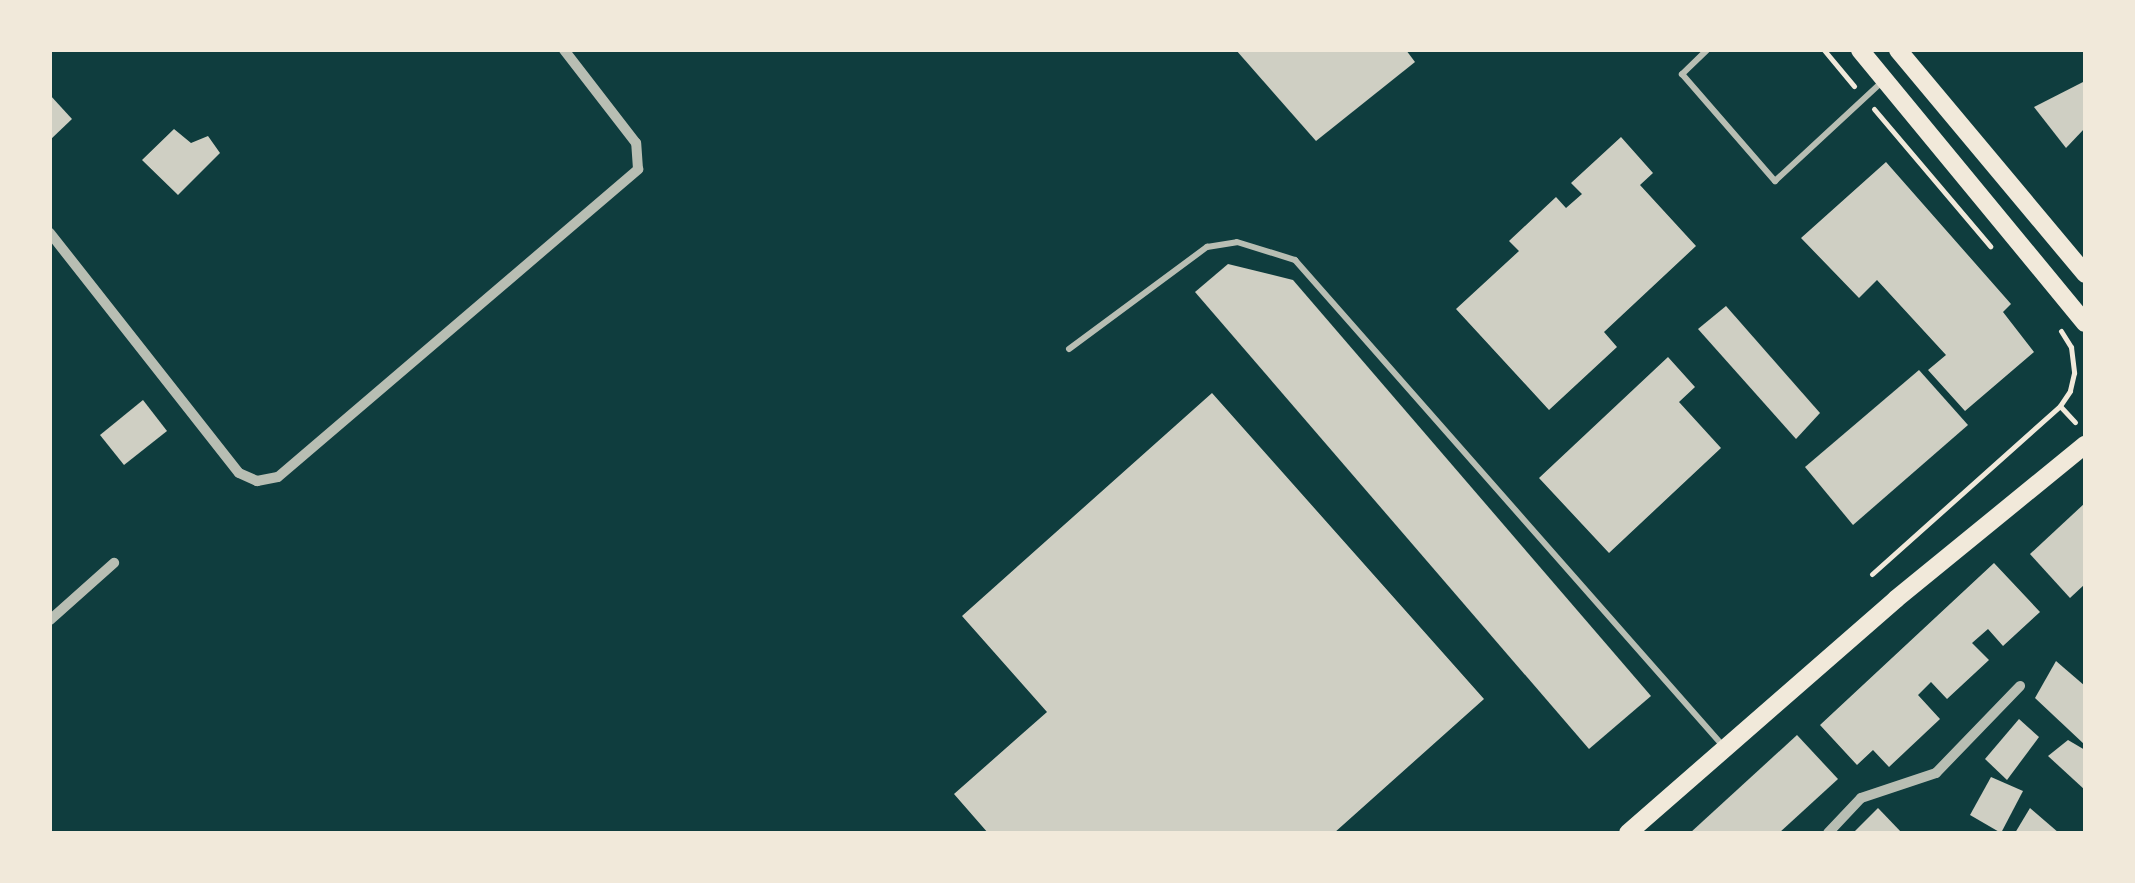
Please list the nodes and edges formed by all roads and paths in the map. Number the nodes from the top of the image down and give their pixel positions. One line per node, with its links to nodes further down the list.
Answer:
1 (564, 50): 8 (street)
2 (1707, 50): 7 (lane)
3 (1824, 50): 7 (path)
4 (1860, 50): 6 (main road)
5 (1898, 50): 10 (main road)
6 (1886, 79): 7 (lane); 11 (main road)
7 (1865, 98): 9 (path)
8 (50, 233)
9 (1992, 249)
10 (2085, 274)
11 (2085, 323)
12 (2056, 324): 14 (path)
13 (1069, 349): 21 (lane)
14 (2060, 406): 15 (path); 18 (path)
15 (2075, 422)
16 (2085, 445): 21 (main road)
17 (114, 563): 19 (street)
18 (1872, 574)
19 (50, 620)
20 (2020, 686): 23 (street)
21 (1725, 748): 22 (main road)
22 (1628, 833)
23 (1828, 833)

